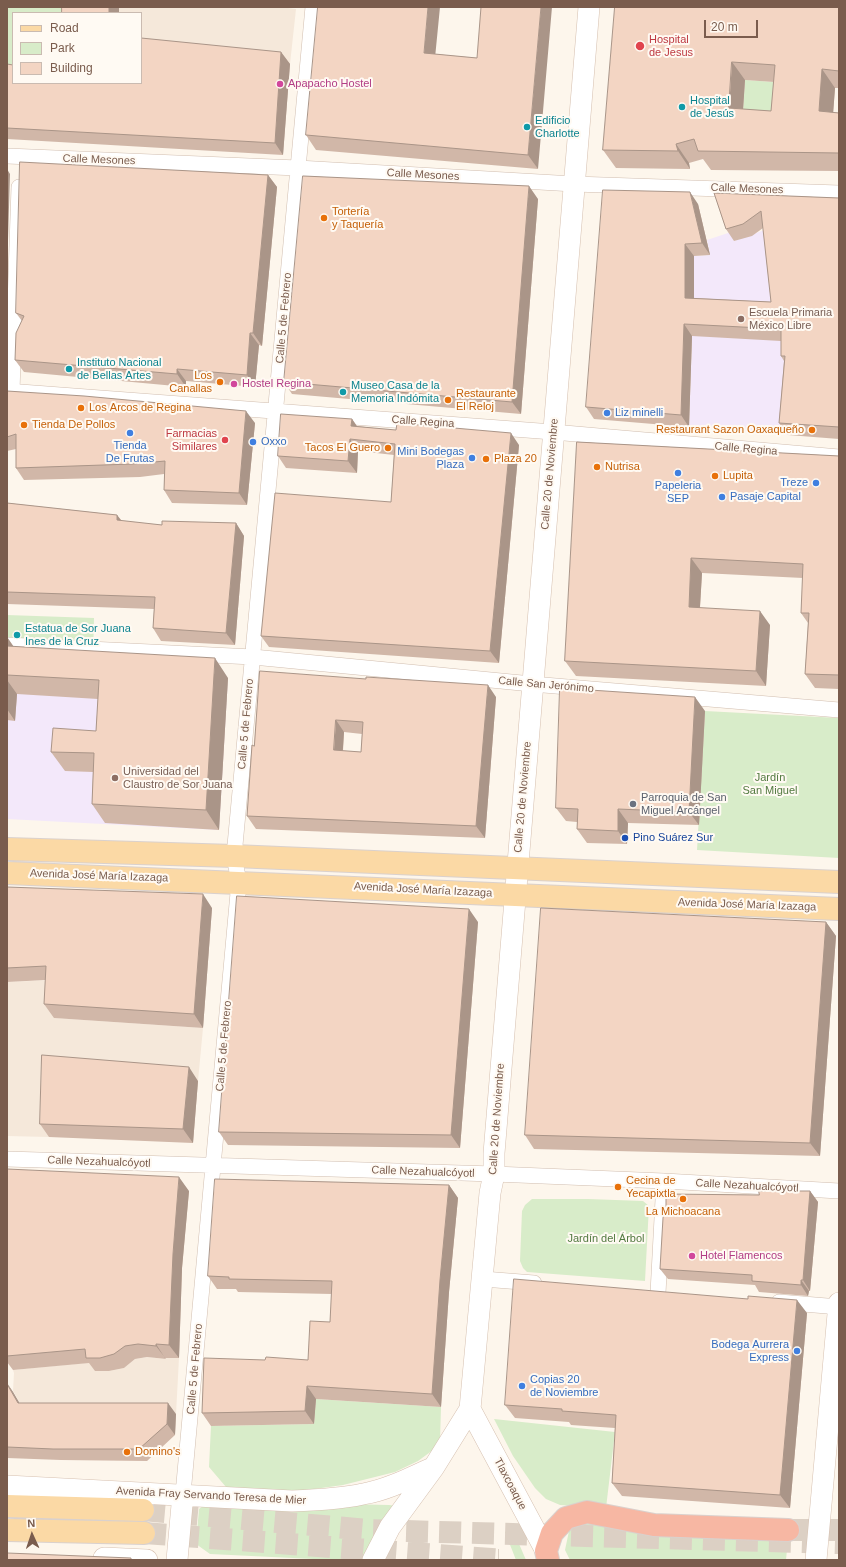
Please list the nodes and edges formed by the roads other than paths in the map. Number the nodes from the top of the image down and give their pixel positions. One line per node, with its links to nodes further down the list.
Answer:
1 (313, 7): 4 (street, Calle 5 de Febrero)
2 (589, 7): 5 (main road, Calle 20 de Noviembre)
3 (14, 156): 4 (street, Calle Mesones); 7 (street)
4 (298, 168): 5 (street, Calle Mesones); 8 (street, Calle 5 de Febrero)
5 (574, 184): 6 (street, Calle Mesones); 9 (main road, Calle 20 de Noviembre)
6 (839, 193)
7 (10, 391): 8 (street, Calle Regina)
8 (276, 411): 9 (street, Calle Regina); 12 (street, Calle 5 de Febrero)
9 (553, 432): 10 (street, Calle Regina); 13 (main road, Calle 20 de Noviembre)
10 (839, 457)
11 (7, 646): 12 (street, Calle San Jerónimo)
12 (252, 657): 13 (street, Calle San Jerónimo); 16 (street, Calle 5 de Febrero)
13 (532, 684): 14 (street, Calle San Jerónimo); 17 (main road, Calle 20 de Noviembre)
14 (839, 710)
15 (7, 848): 16 (main road)
16 (234, 856): 17 (main road); 19 (street, Calle 5 de Febrero)
17 (517, 868): 20 (main road); 21 (main road, Calle 20 de Noviembre)
18 (7, 872): 19 (main road, Avenida José María Izazaga)
19 (239, 882): 21 (main road, Avenida José María Izazaga); 24 (street, Calle 5 de Febrero)
20 (839, 882)
21 (514, 894): 22 (main road, Avenida José María Izazaga); 25 (main road, Calle 20 de Noviembre)
22 (839, 909)
23 (7, 1159): 24 (street, Calle Nezahualcóyotl)
24 (213, 1166): 25 (street, Calle Nezahualcóyotl); 39 (street, Calle 5 de Febrero)
25 (494, 1174): 26 (street, Calle Nezahualcóyotl); 28 (main road, Calle 20 de Noviembre)
26 (664, 1181): 27 (street, Calle Nezahualcóyotl); 31 (street)
27 (839, 1191)
28 (483, 1279): 29 (street); 36 (main road, Calle 20 de Noviembre)
29 (548, 1284)
30 (642, 1292): 31 (street)
31 (658, 1293): 32 (street)
32 (674, 1294)
33 (768, 1301): 35 (street)
34 (839, 1303): 35 (main road)
35 (839, 1307): 50 (main road)
36 (470, 1409): 37 (main road); 45 (main road, Tlaxcoaque)
37 (434, 1467): 39 (main road, Avenida Fray Servando Teresa de Mier); 49 (main road)
38 (7, 1486): 39 (main road, Avenida Fray Servando Teresa de Mier)
39 (183, 1494): 48 (main road, Calle 5 de Febrero)
40 (7, 1506): 41 (main road, Avenida Fray Servando Teresa de Mier)
41 (143, 1510)
42 (7, 1530): 44 (main road)
43 (788, 1530): 45 (highway)
44 (144, 1533)
45 (547, 1556)
46 (85, 1557): 47 (main road)
47 (147, 1560)
48 (177, 1560)
49 (373, 1560)
50 (816, 1560)

